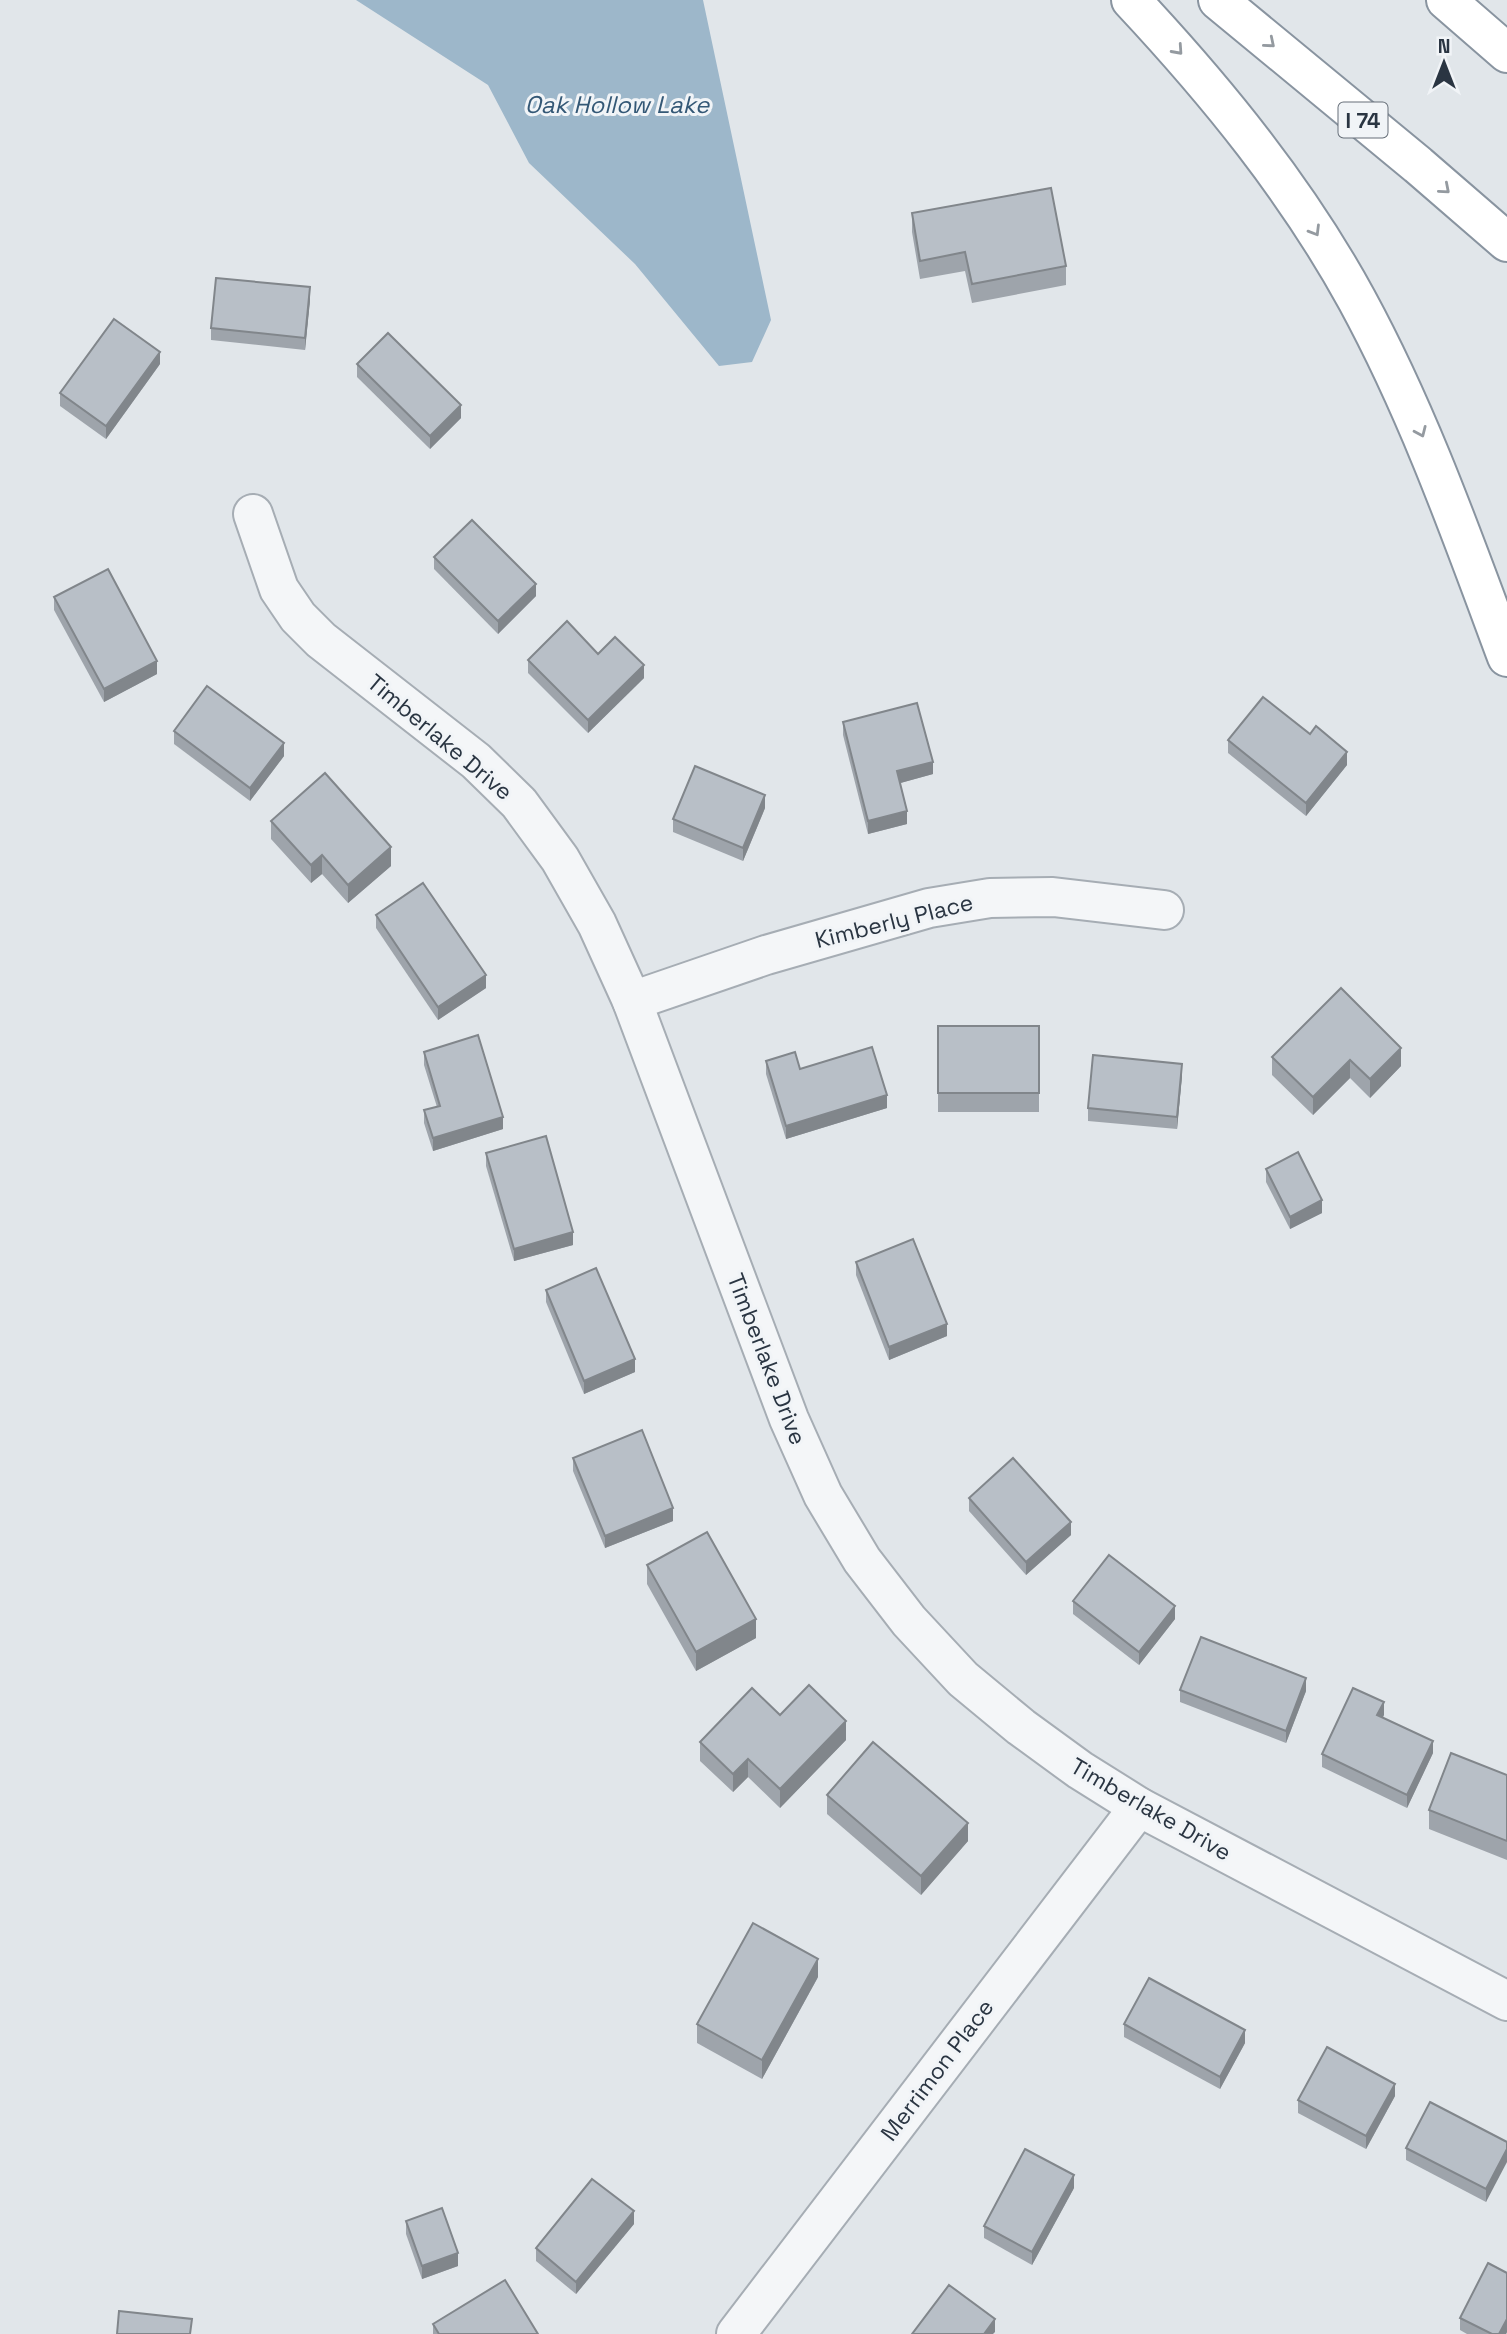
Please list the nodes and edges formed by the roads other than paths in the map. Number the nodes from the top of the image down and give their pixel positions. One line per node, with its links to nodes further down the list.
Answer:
1 (1131, 0): 7 (highway, one-way to 7)
2 (1217, 0): 5 (highway, I 74, one-way to 5)
3 (1446, 0): 4 (highway)
4 (1507, 53)
5 (1507, 242)
6 (253, 514): 9 (street, Timberlake Drive)
7 (1507, 657)
8 (1164, 910): 9 (street, Kimberly Place)
9 (632, 1001): 10 (street, Timberlake Drive)
10 (1139, 1807): 11 (street, Timberlake Drive); 12 (street, Merrimon Place)
11 (1507, 2001)
12 (736, 2334)

